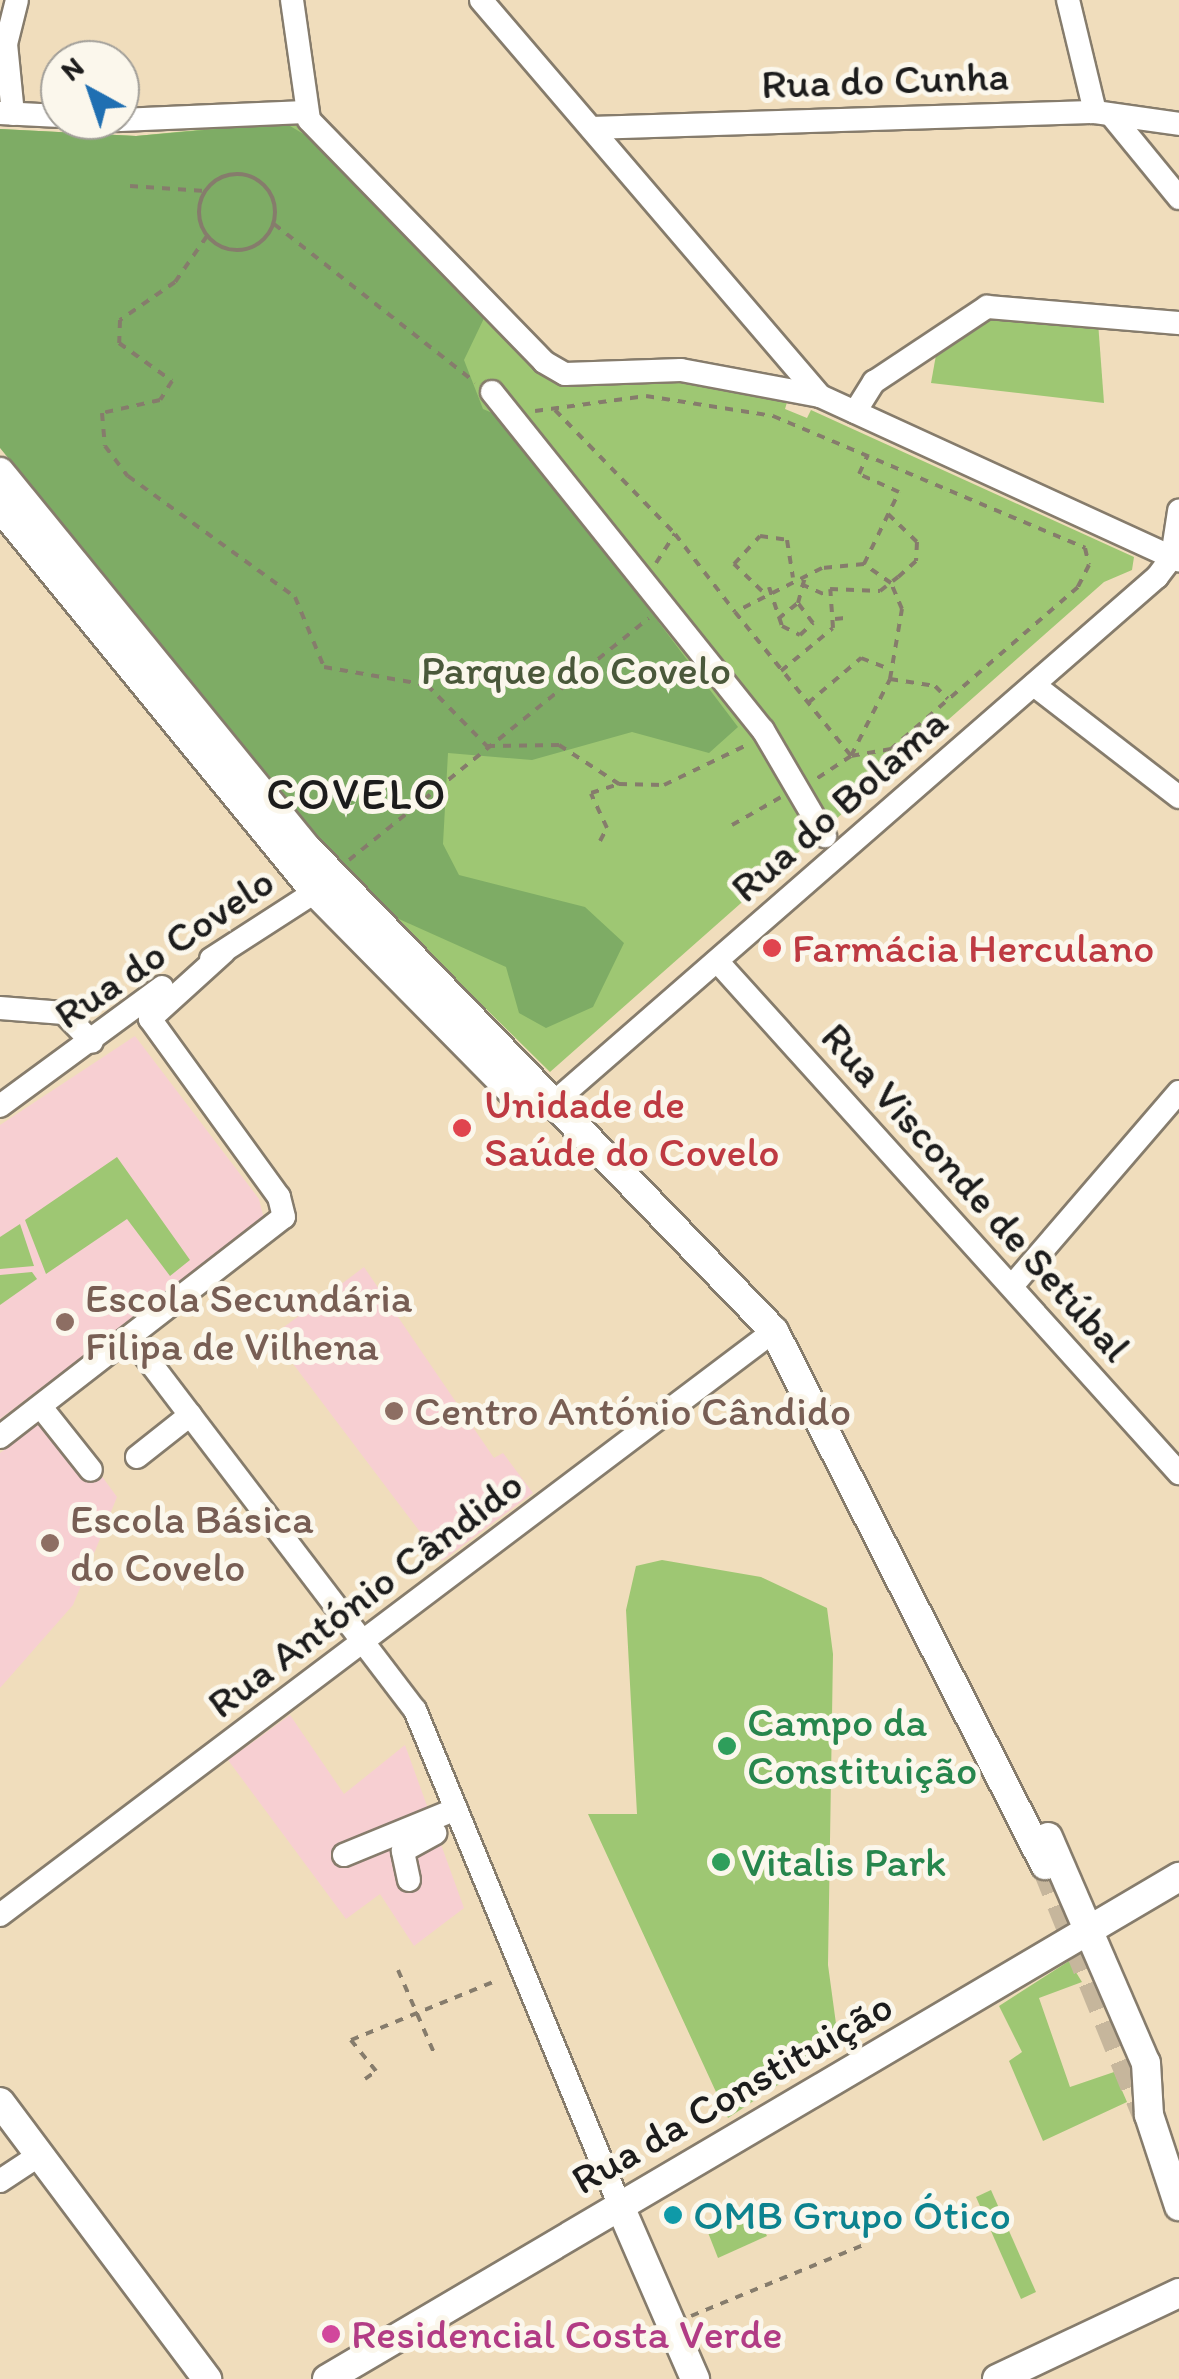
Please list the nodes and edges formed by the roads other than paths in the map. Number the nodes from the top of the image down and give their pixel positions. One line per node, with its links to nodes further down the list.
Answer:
1 (16, 0): 6 (street)
2 (292, 0): 5 (street)
3 (480, 0): 11 (street)
4 (1068, 0): 7 (street)
5 (306, 112): 9 (street); 15 (street)
6 (6, 113): 8 (street)
7 (1104, 114): 10 (street, Rua do Cunha); 11 (street, Rua do Cunha); 12 (street)
8 (40, 115)
9 (140, 119)
10 (1179, 124)
11 (591, 128): 15 (street)
12 (1179, 198)
13 (1179, 323): 16 (street)
14 (492, 392): 23 (street)
15 (820, 396): 16 (street)
16 (856, 412): 20 (street)
17 (0, 472): 25 (main road)
18 (1179, 512): 20 (street)
19 (4, 518): 24 (main road)
20 (1176, 558): 21 (street, Rua do Bolama)
21 (1034, 685): 22 (street); 27 (street, Rua do Bolama)
22 (1179, 796)
23 (825, 836)
24 (315, 892): 25 (street, Rua do Covelo); 26 (street, Rua do Covelo); 31 (main road)
25 (372, 920): 31 (main road)
26 (224, 952): 29 (street, Rua do Covelo); 35 (street)
27 (717, 961): 31 (street, Rua do Bolama); 33 (street, Rua Visconde de Setúbal)
28 (0, 1008): 29 (street)
29 (92, 1042): 32 (street, Rua do Covelo)
30 (1179, 1092): 33 (street)
31 (551, 1105): 34 (main road)
32 (0, 1106)
33 (1012, 1286): 41 (street, Rua Visconde de Setúbal)
34 (774, 1331): 42 (main road); 43 (street, Rua António Cândido)
35 (133, 1340): 36 (street); 37 (street)
36 (42, 1407): 38 (street); 40 (street)
37 (190, 1415): 39 (street); 43 (street)
38 (0, 1437)
39 (136, 1456)
40 (92, 1470)
41 (1179, 1473)
42 (896, 1570): 46 (main road); 50 (main road)
43 (364, 1643): 44 (street); 49 (street, Rua António Cândido)
44 (459, 1815): 45 (street); 48 (street); 54 (street)
45 (344, 1856)
46 (1046, 1865)
47 (1179, 1877): 50 (main road, Rua da Constituição)
48 (410, 1880)
49 (1, 1913)
50 (1093, 1928): 54 (main road, Rua da Constituição); 55 (main road)
51 (0, 2102): 52 (main road)
52 (41, 2154): 53 (street); 57 (main road)
53 (0, 2181)
54 (620, 2204): 58 (main road, Rua da Constituição); 59 (main road)
55 (1179, 2206)
56 (1179, 2293): 60 (main road)
57 (207, 2379)
58 (327, 2379)
59 (695, 2379)
60 (996, 2379)

